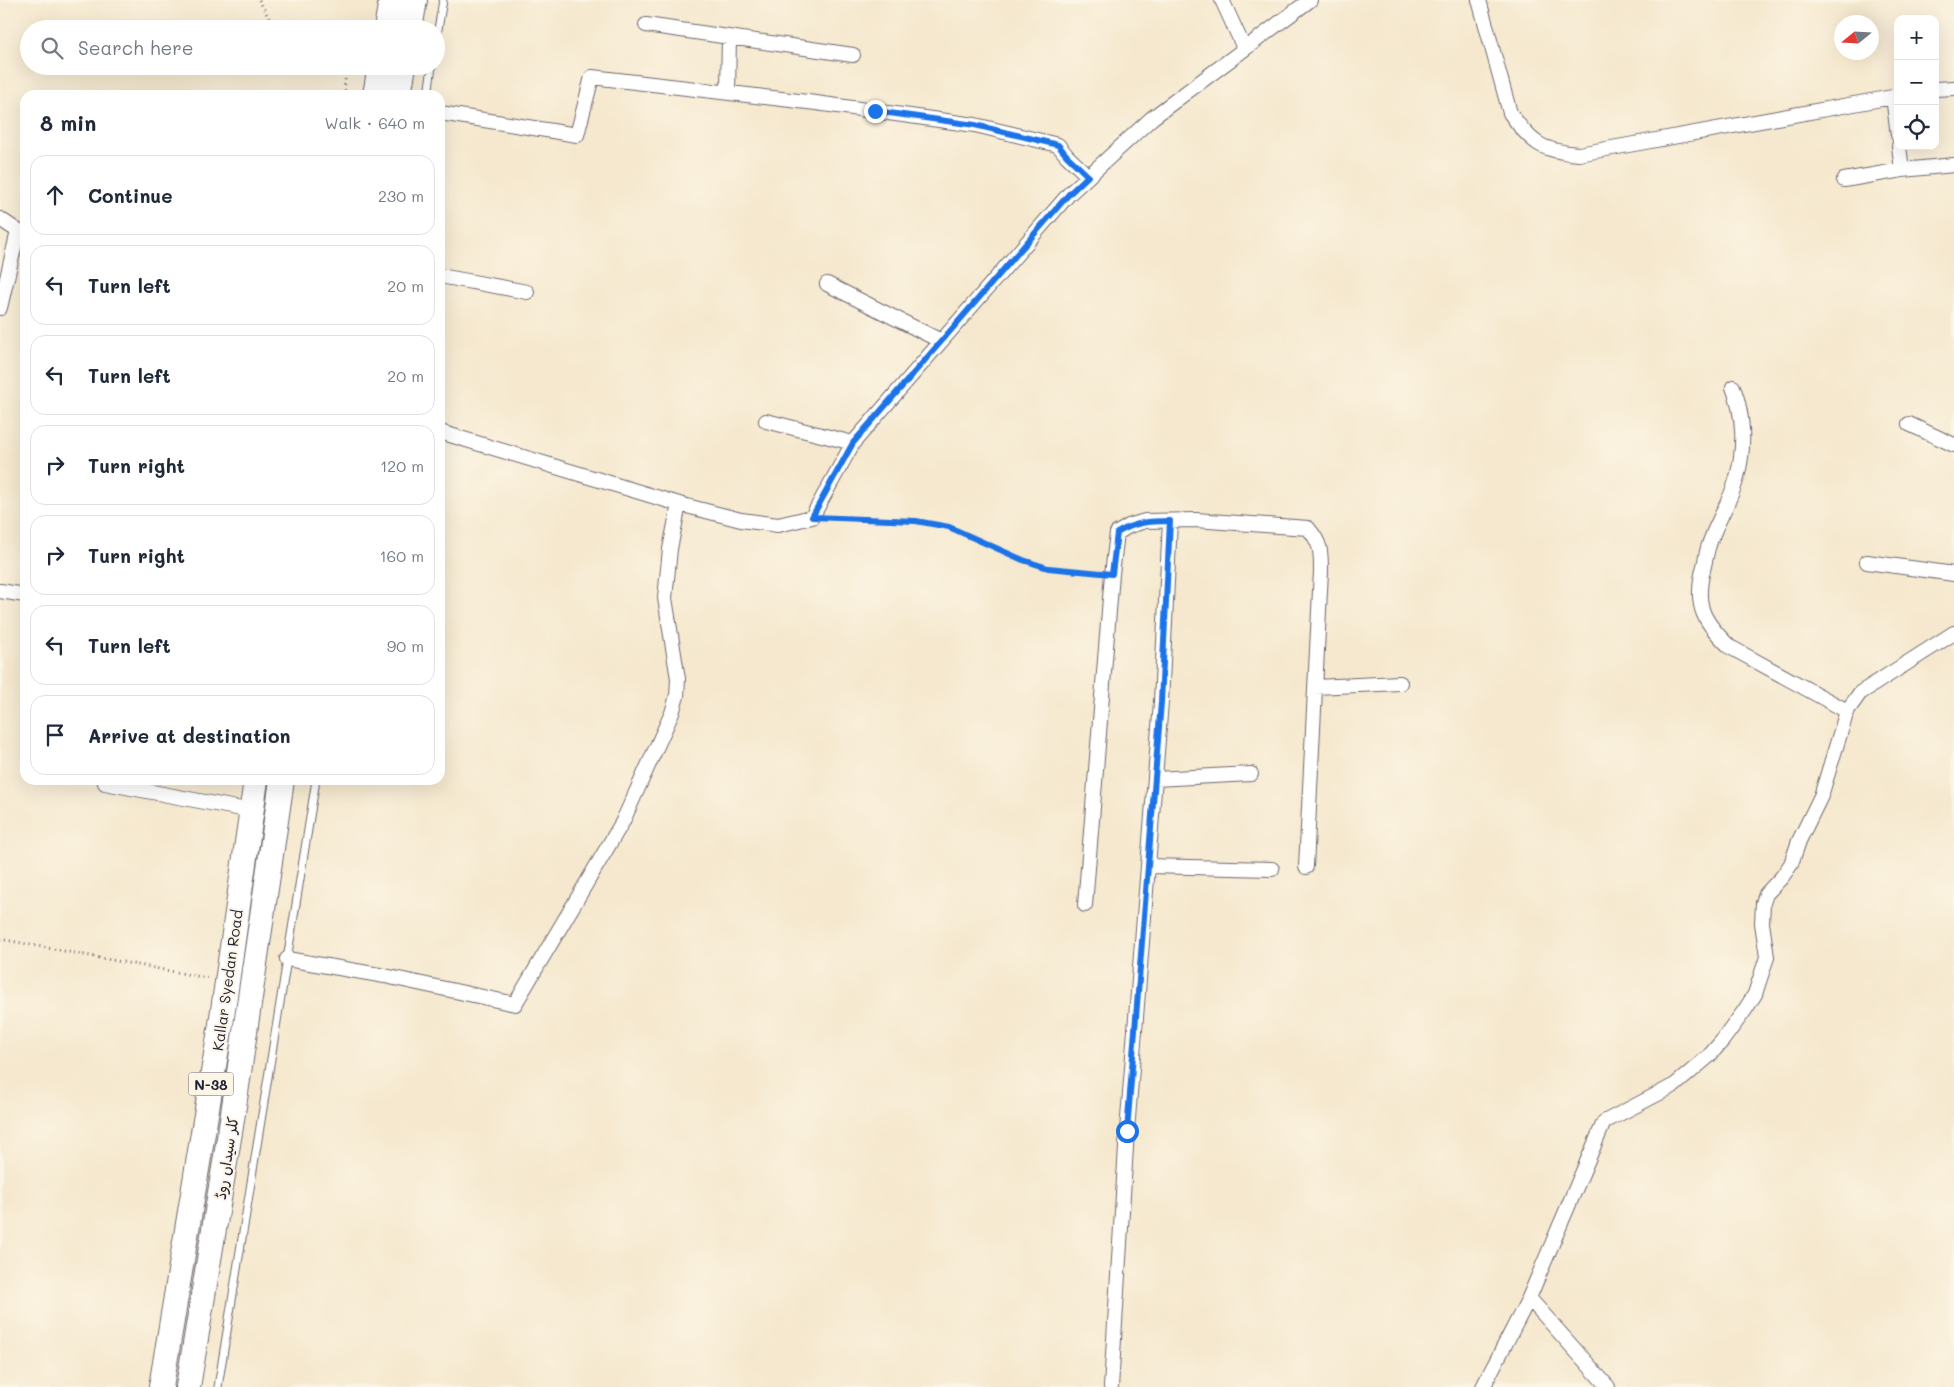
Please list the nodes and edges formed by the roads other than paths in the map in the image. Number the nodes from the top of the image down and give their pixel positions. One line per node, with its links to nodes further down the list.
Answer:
1 (391, 0): 7 (highway)
2 (415, 0): 8 (highway)
3 (443, 0): 9 (lane)
4 (1222, 0): 12 (street)
5 (1310, 0): 12 (street)
6 (1479, 0): 23 (street)
7 (388, 20)
8 (412, 20)
9 (440, 20)
10 (646, 25): 11 (street)
11 (729, 37): 13 (street); 22 (street)
12 (1244, 48): 28 (street)
13 (853, 55)
14 (378, 75): 19 (highway)
15 (402, 75): 20 (highway)
16 (431, 75): 21 (lane)
17 (1954, 88): 18 (street)
18 (1939, 89)
19 (376, 90)
20 (400, 90)
21 (429, 90)
22 (728, 93): 24 (street); 28 (street)
23 (1894, 96)
24 (445, 114)
25 (1900, 150): 27 (street)
26 (1954, 165): 27 (street)
27 (1902, 170): 29 (street)
28 (1088, 176): 37 (street)
29 (1844, 180)
30 (0, 219): 31 (street)
31 (20, 232)
32 (20, 240): 36 (street)
33 (445, 277): 35 (street)
34 (827, 284): 37 (street)
35 (527, 292)
36 (0, 308)
37 (941, 341): 42 (street)
38 (1733, 387): 53 (street)
39 (766, 421): 42 (street)
40 (1909, 424): 43 (street)
41 (445, 434): 44 (street)
42 (853, 443): 44 (street)
43 (1954, 444)
44 (679, 504): 65 (street)
45 (1170, 521): 52 (street); 55 (street); 64 (street)
46 (1867, 562): 47 (street)
47 (1954, 574)
48 (0, 591): 49 (street)
49 (20, 594)
50 (1954, 633): 53 (street)
51 (1400, 683): 52 (street)
52 (1315, 687): 62 (street)
53 (1847, 711): 66 (street)
54 (1251, 774): 55 (street)
55 (1155, 779): 61 (street)
56 (116, 785): 60 (street)
57 (255, 785): 60 (highway, Kallar Syedan Road / N-38)
58 (281, 785): 68 (highway, کلر سیداں روڈ / N-38)
59 (315, 785): 65 (lane)
60 (252, 811): 67 (highway, Kallar Syedan Road / N-38)
61 (1148, 866): 63 (street); 70 (street)
62 (1306, 867)
63 (1272, 868)
64 (1085, 904)
65 (287, 959): 69 (lane)
66 (1529, 1298): 71 (street); 72 (street)
67 (161, 1387)
68 (188, 1387)
69 (218, 1387)
70 (1111, 1387)
71 (1482, 1387)
72 (1608, 1387)

